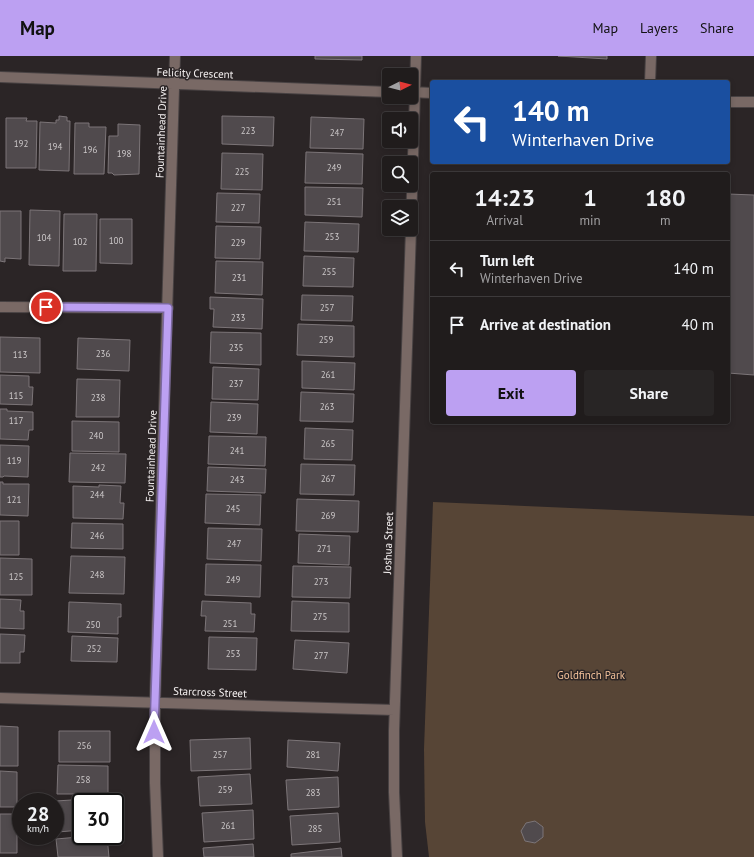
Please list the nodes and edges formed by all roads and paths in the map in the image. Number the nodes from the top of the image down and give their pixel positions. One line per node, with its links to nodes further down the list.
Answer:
1 (175, 56): 7 (street, Fountainhead Drive)
2 (416, 56): 4 (street)
3 (651, 56): 6 (street)
4 (415, 68)
5 (0, 77): 7 (street, Felicity Crescent)
6 (650, 80)
7 (174, 84): 8 (street, Felicity Crescent); 17 (street, Fountainhead Drive)
8 (382, 92)
9 (418, 93): 10 (street)
10 (430, 93)
11 (730, 102): 12 (street)
12 (754, 102)
13 (413, 104): 14 (street)
14 (411, 200)
15 (411, 236): 20 (street, Joshua Street)
16 (0, 307): 17 (street)
17 (168, 308): 19 (street, Fountainhead Drive)
18 (0, 698): 19 (street, Starcross Street)
19 (155, 702): 20 (street, Starcross Street); 21 (street, Fountainhead Drive)
20 (394, 710): 22 (street, Joshua Street)
21 (158, 857)
22 (397, 857)

